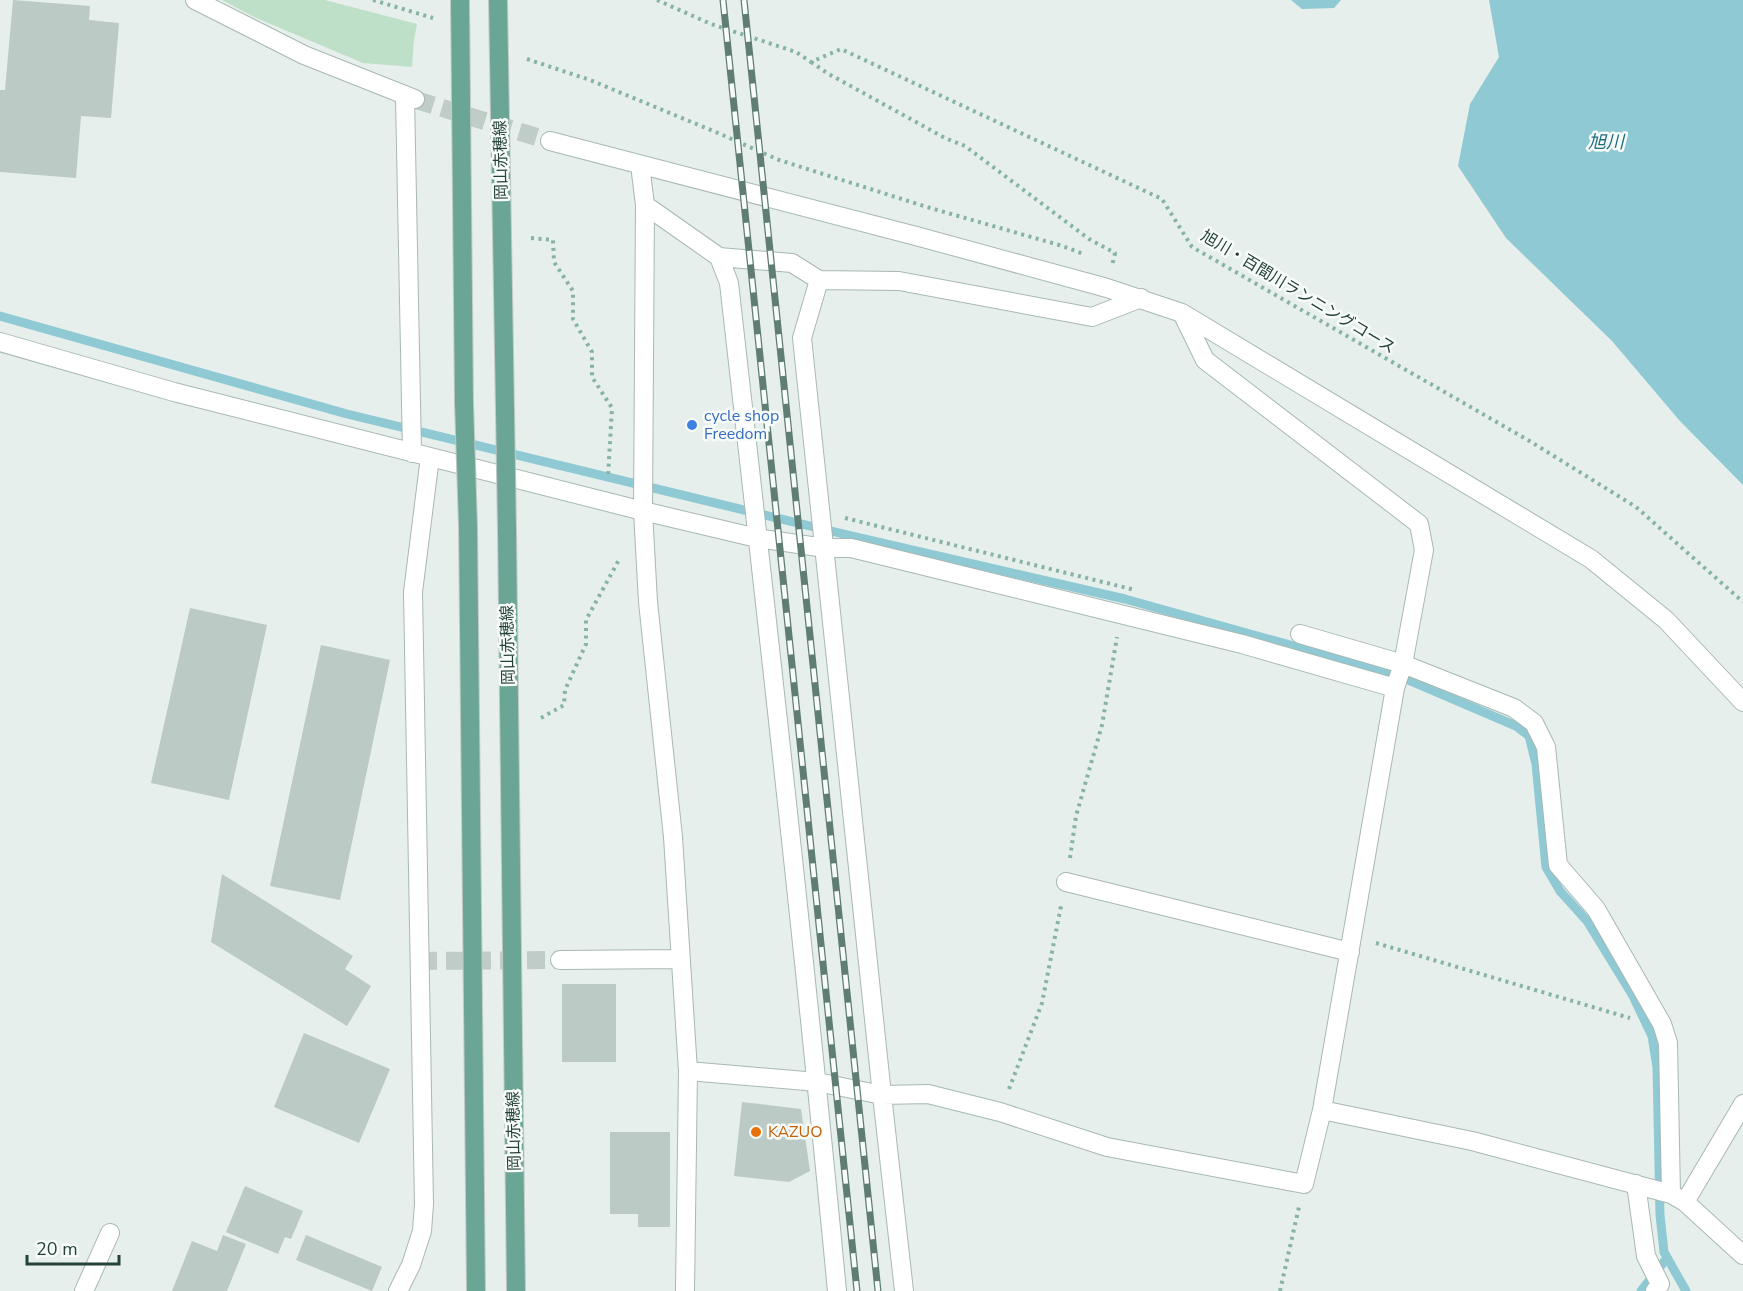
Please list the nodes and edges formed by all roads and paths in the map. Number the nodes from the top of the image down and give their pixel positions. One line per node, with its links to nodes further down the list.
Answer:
1 (195, 0): 22 (street)
2 (373, 0): 6 (path)
3 (460, 0): 50 (main road, bridge)
4 (657, 0): 8 (path)
5 (498, 2): 51 (main road, 岡山赤穂線, bridge)
6 (433, 18)
7 (527, 59): 13 (path)
8 (812, 62): 16 (path); 28 (path, 旭川・百間川ランニングコース)
9 (550, 141): 10 (street)
10 (639, 165): 11 (street); 18 (street)
11 (645, 205): 14 (street); 24 (street)
12 (531, 237): 23 (path)
13 (1091, 256)
14 (719, 257): 17 (street); 25 (street)
15 (1102, 260): 16 (path)
16 (1112, 264): 18 (path)
17 (819, 280): 19 (street); 26 (street)
18 (1107, 288): 19 (street)
19 (1141, 298): 20 (street)
20 (1182, 313): 30 (street); 31 (street)
21 (0, 342): 22 (street)
22 (418, 451): 24 (street); 49 (street)
23 (610, 466)
24 (643, 503): 25 (street); 35 (street)
25 (757, 530): 26 (street); 39 (street)
26 (823, 534): 30 (street); 40 (street)
27 (612, 576): 32 (path)
28 (1743, 602)
29 (1300, 634): 30 (street)
30 (1399, 676): 34 (street); 44 (street)
31 (1743, 702)
32 (541, 718)
33 (1066, 882): 34 (street)
34 (1351, 944): 37 (path); 42 (street)
35 (681, 959): 36 (street); 38 (street)
36 (560, 960)
37 (1636, 1016)
38 (688, 1071): 39 (street); 52 (street)
39 (817, 1082): 40 (street); 53 (street)
40 (882, 1095): 43 (street); 54 (street)
41 (1743, 1104): 44 (street)
42 (1322, 1110): 43 (street); 44 (street)
43 (1304, 1184): 55 (path)
44 (1661, 1192): 46 (street); 47 (street)
45 (110, 1233): 48 (street)
46 (1743, 1255)
47 (1655, 1281)
48 (84, 1291)
49 (398, 1291)
50 (476, 1291)
51 (516, 1291)
52 (685, 1291)
53 (837, 1291)
54 (904, 1291)
55 (1280, 1291)

